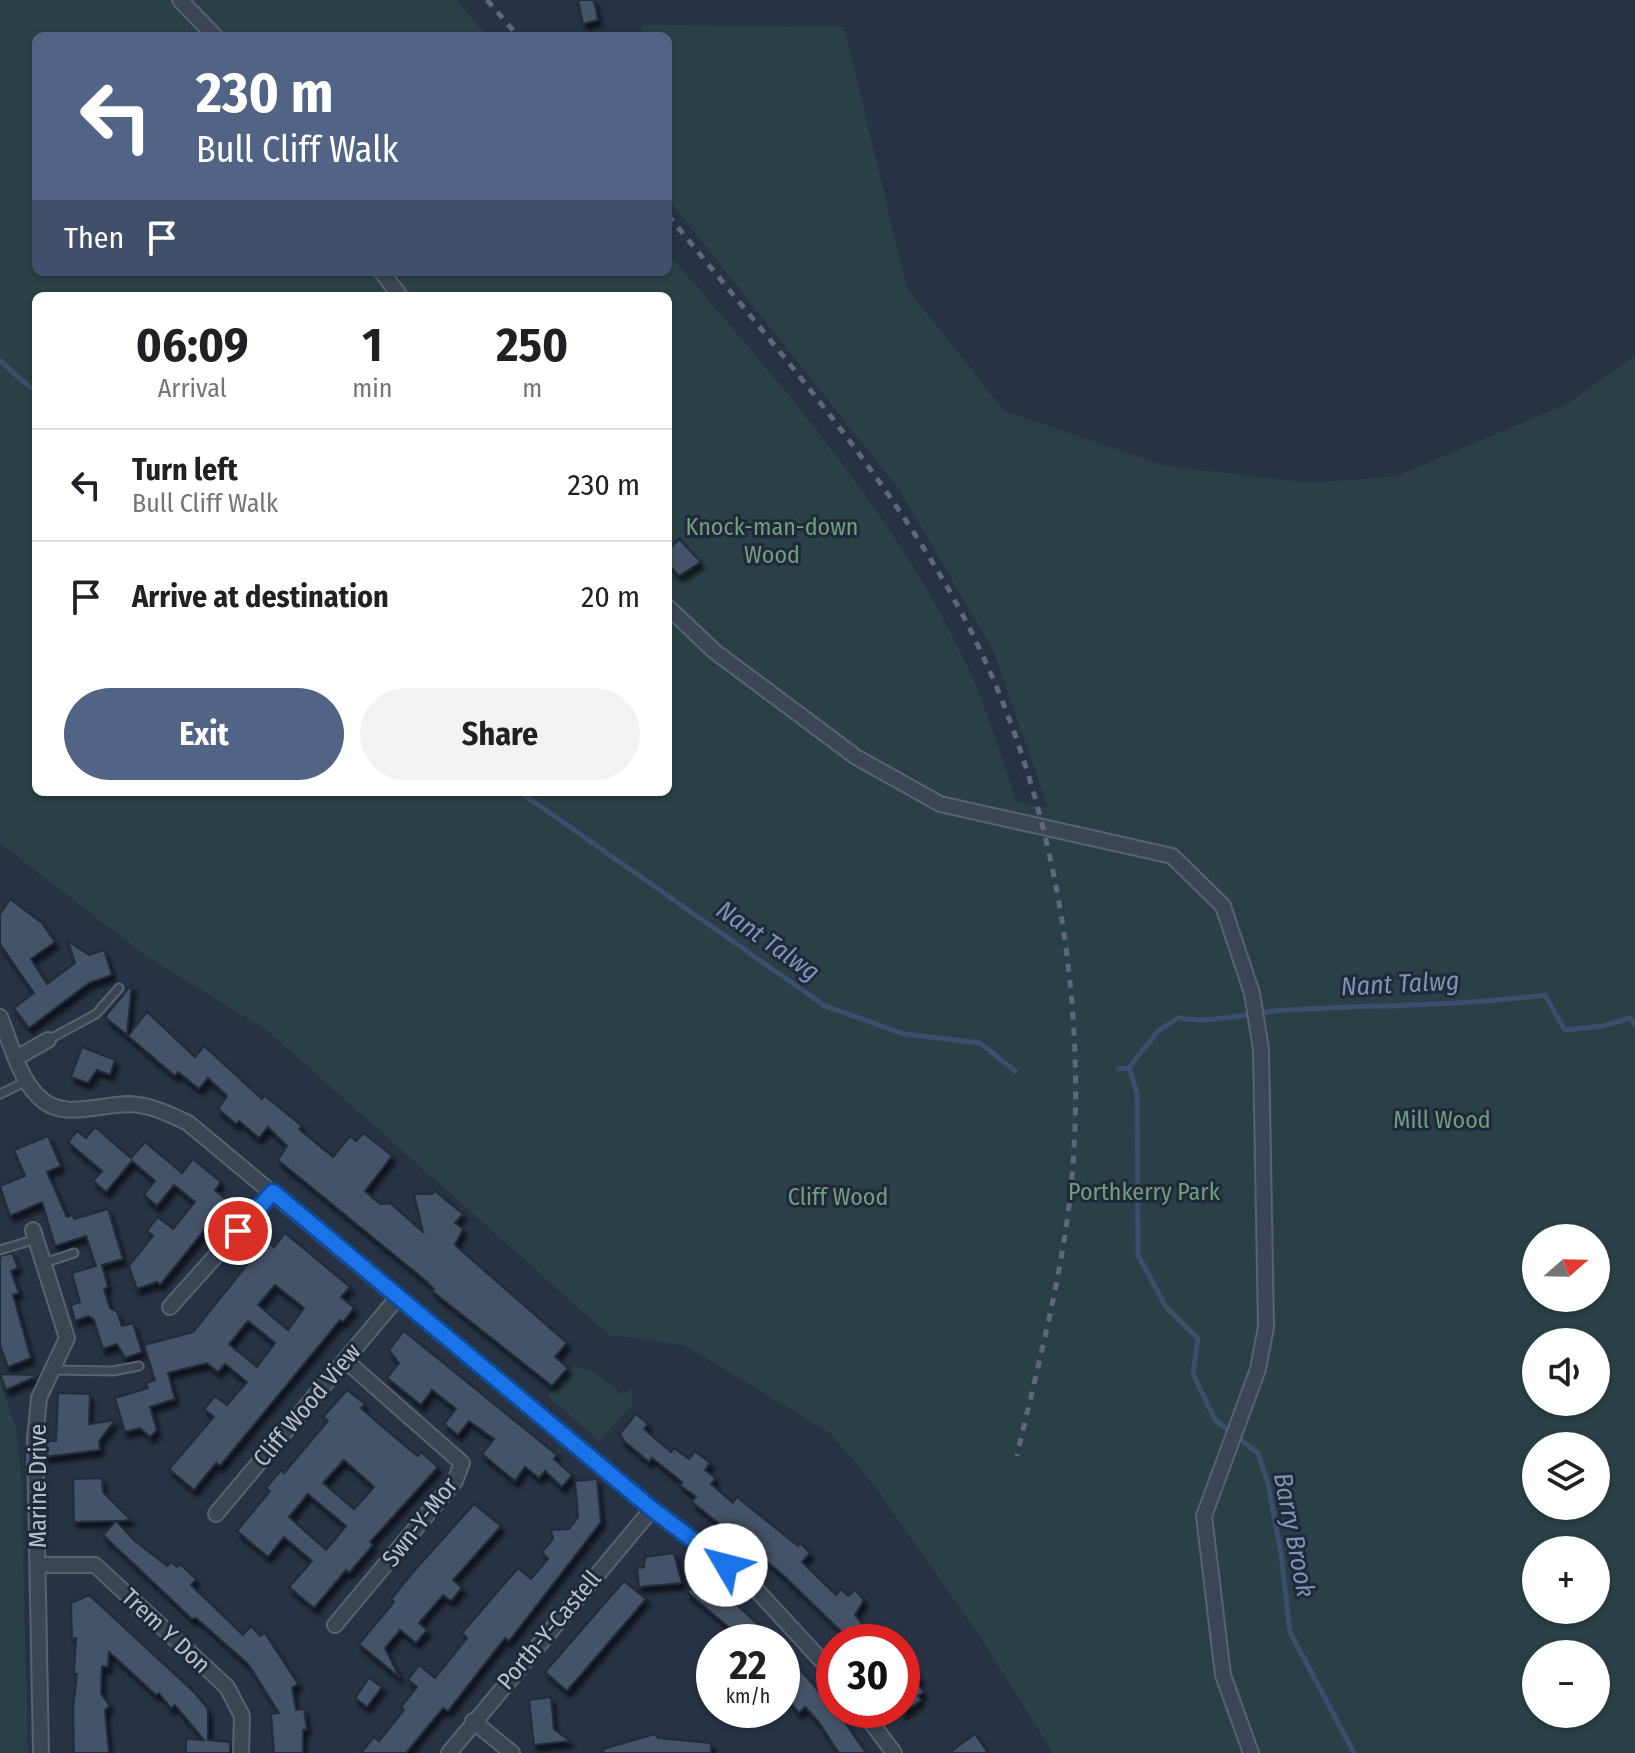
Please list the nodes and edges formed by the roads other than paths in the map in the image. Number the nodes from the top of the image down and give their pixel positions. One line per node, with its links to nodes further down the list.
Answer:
1 (180, 0): 2 (street)
2 (211, 32)
3 (672, 611): 32 (street)
4 (119, 988): 6 (lane)
5 (0, 1017): 7 (street)
6 (48, 1040): 7 (street)
7 (18, 1057): 8 (street)
8 (28, 1080): 9 (lane); 10 (street)
9 (0, 1094)
10 (273, 1192): 15 (street); 16 (street)
11 (35, 1234): 12 (lane); 14 (street, Marine Drive)
12 (0, 1250)
13 (74, 1253): 14 (lane)
14 (44, 1263): 19 (street, Marine Drive)
15 (398, 1297): 17 (street, Cliff Wood View); 20 (street)
16 (170, 1307)
17 (345, 1360): 21 (street, Cliff Wood View); 23 (street, Swn-Y-Mor)
18 (139, 1366): 19 (lane)
19 (53, 1370): 22 (street, Marine Drive)
20 (652, 1509): 24 (street); 25 (street, Porth-Y-Castell)
21 (216, 1514)
22 (38, 1565): 27 (street, Marine Drive); 28 (street, Trem Y Don)
23 (335, 1625)
24 (816, 1652)
25 (473, 1721): 29 (street, Porth-Y-Castell); 30 (street)
26 (875, 1728): 31 (street)
27 (41, 1753)
28 (241, 1753)
29 (449, 1753)
30 (512, 1753)
31 (894, 1753)
32 (1251, 1753)

